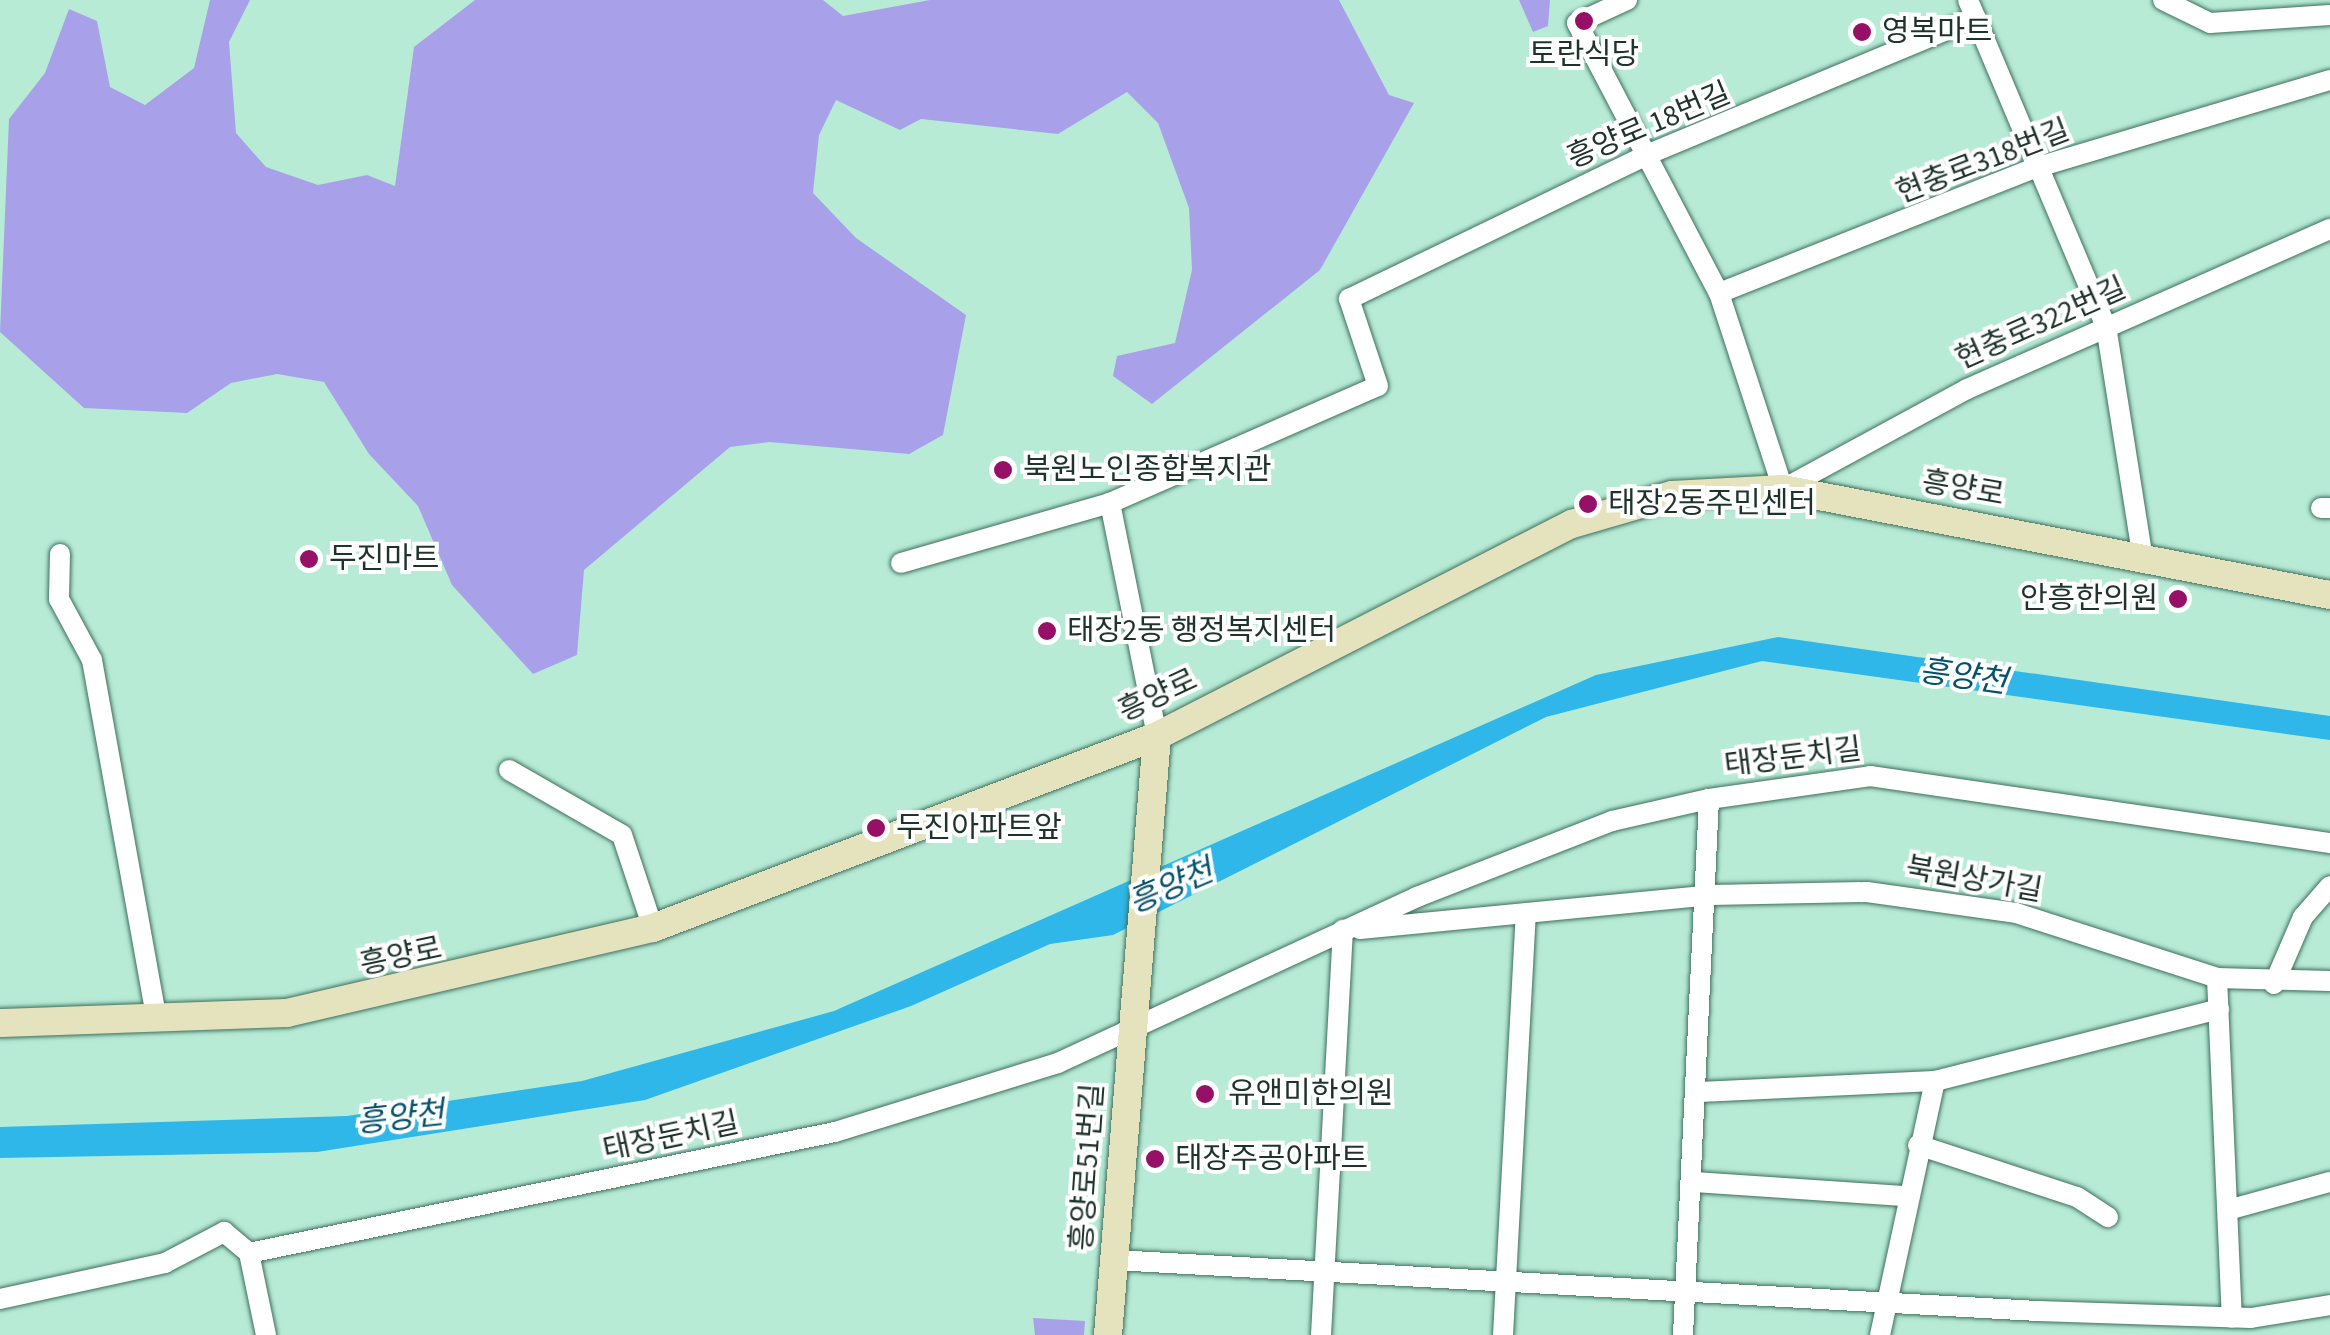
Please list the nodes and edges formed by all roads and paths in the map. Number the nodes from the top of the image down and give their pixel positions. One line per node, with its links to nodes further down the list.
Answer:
1 (1628, 0): 6 (street)
2 (2163, 0): 4 (street)
3 (1972, 9): 6 (street, 흥양로 18번길); 7 (street, 흥양로 18번길)
4 (2330, 16)
5 (2330, 80): 7 (street, 현충로318번길)
6 (1648, 154): 9 (street); 12 (street, 흥양로 18번길)
7 (2038, 167): 9 (street, 현충로318번길); 10 (street, 흥양로 18번길)
8 (2330, 229): 10 (street, 현충로322번길)
9 (1719, 294): 11 (street)
10 (2106, 326): 11 (street, 현충로322번길); 14 (street, 흥양로 18번길)
11 (1783, 489): 14 (street, 흥양로); 17 (street, 흥양로)
12 (1110, 503): 15 (street); 17 (street)
13 (60, 554): 31 (street)
14 (2142, 554): 16 (street, 흥양로)
15 (900, 562)
16 (2330, 595)
17 (1157, 736): 24 (street, 흥양로); 30 (street, 흥양로51번길)
18 (509, 770): 24 (street)
19 (1710, 799): 20 (street, 태장둔치길); 22 (street); 25 (street, 태장둔치길)
20 (2330, 844)
21 (2330, 886): 28 (street)
22 (1712, 896): 23 (street, 북원상가길); 26 (street, 북원상가길); 34 (street)
23 (1526, 914): 25 (street, 북원상가길); 44 (street)
24 (653, 928): 31 (street, 흥양로)
25 (1343, 930): 30 (street, 태장둔치길); 43 (street)
26 (2217, 978): 28 (street, 북원상가길); 29 (street)
27 (2330, 981): 28 (street, 북원상가길)
28 (2274, 984)
29 (2219, 1010): 33 (street); 39 (street)
30 (1132, 1015): 41 (street, 태장둔치길); 42 (street, 흥양로51번길)
31 (156, 1018): 32 (street, 흥양로)
32 (0, 1023)
33 (1935, 1081): 34 (street); 35 (street)
34 (1699, 1092): 36 (street)
35 (1918, 1145): 38 (street); 40 (street)
36 (1693, 1182): 38 (street); 45 (street)
37 (2330, 1182): 39 (street)
38 (1906, 1196): 47 (street)
39 (2228, 1210): 50 (street)
40 (2108, 1216)
41 (249, 1253): 46 (street, 태장둔치길); 51 (street)
42 (1114, 1260): 43 (street); 52 (street, 흥양로51번길)
43 (1322, 1272): 44 (street); 53 (street)
44 (1506, 1279): 45 (street); 54 (street)
45 (1684, 1290): 47 (street); 55 (street)
46 (0, 1299)
47 (1882, 1300): 49 (street); 56 (street)
48 (2330, 1305): 50 (street)
49 (2038, 1311): 50 (street); 57 (street)
50 (2245, 1324)
51 (266, 1335)
52 (1108, 1335)
53 (1320, 1335)
54 (1503, 1335)
55 (1683, 1335)
56 (1880, 1335)
57 (2038, 1335)

